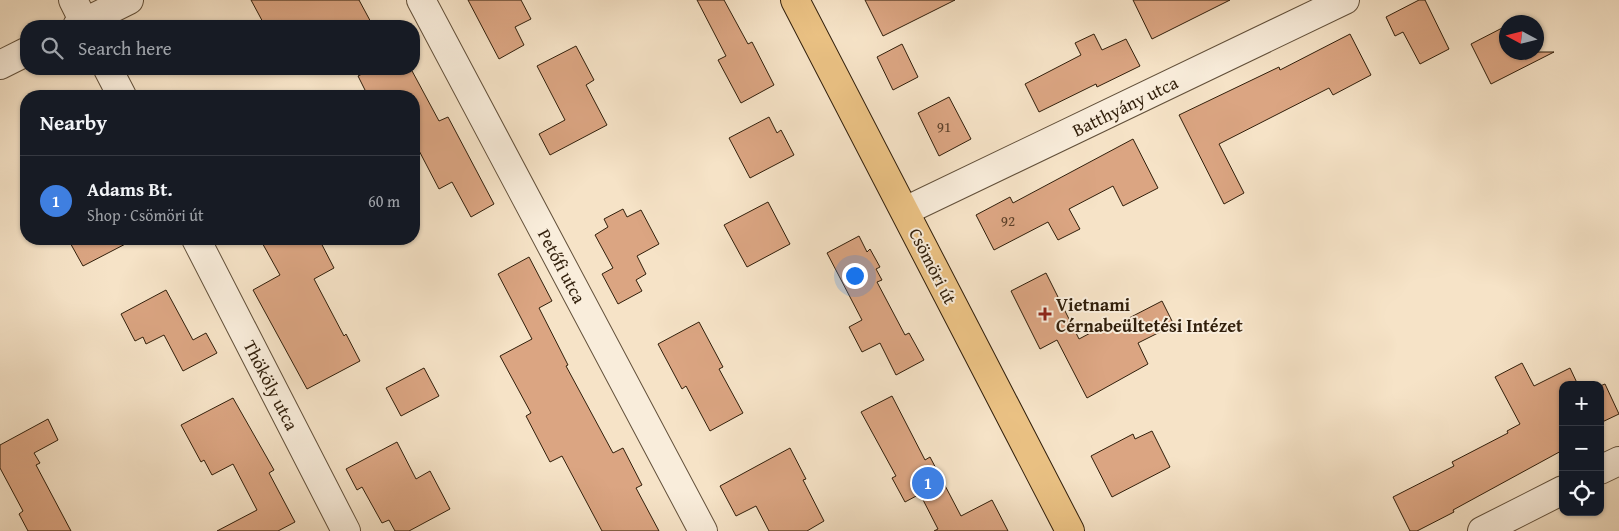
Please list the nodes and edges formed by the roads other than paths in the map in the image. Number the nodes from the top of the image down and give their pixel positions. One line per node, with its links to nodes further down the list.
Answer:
1 (129, 0): 5 (street)
2 (421, 0): 16 (street, Petőfi utca)
3 (795, 0): 10 (main road, Csömöri út)
4 (1345, 0): 10 (street, Batthyány utca)
5 (80, 19)
6 (20, 55): 7 (street)
7 (0, 65)
8 (111, 75): 9 (street)
9 (119, 90)
10 (905, 211): 17 (main road, Csömöri út)
11 (199, 245): 15 (street, Thököly utca)
12 (1619, 461): 13 (street)
13 (1604, 468)
14 (1559, 492): 18 (street)
15 (346, 531)
16 (703, 531)
17 (1070, 531)
18 (1482, 531)

